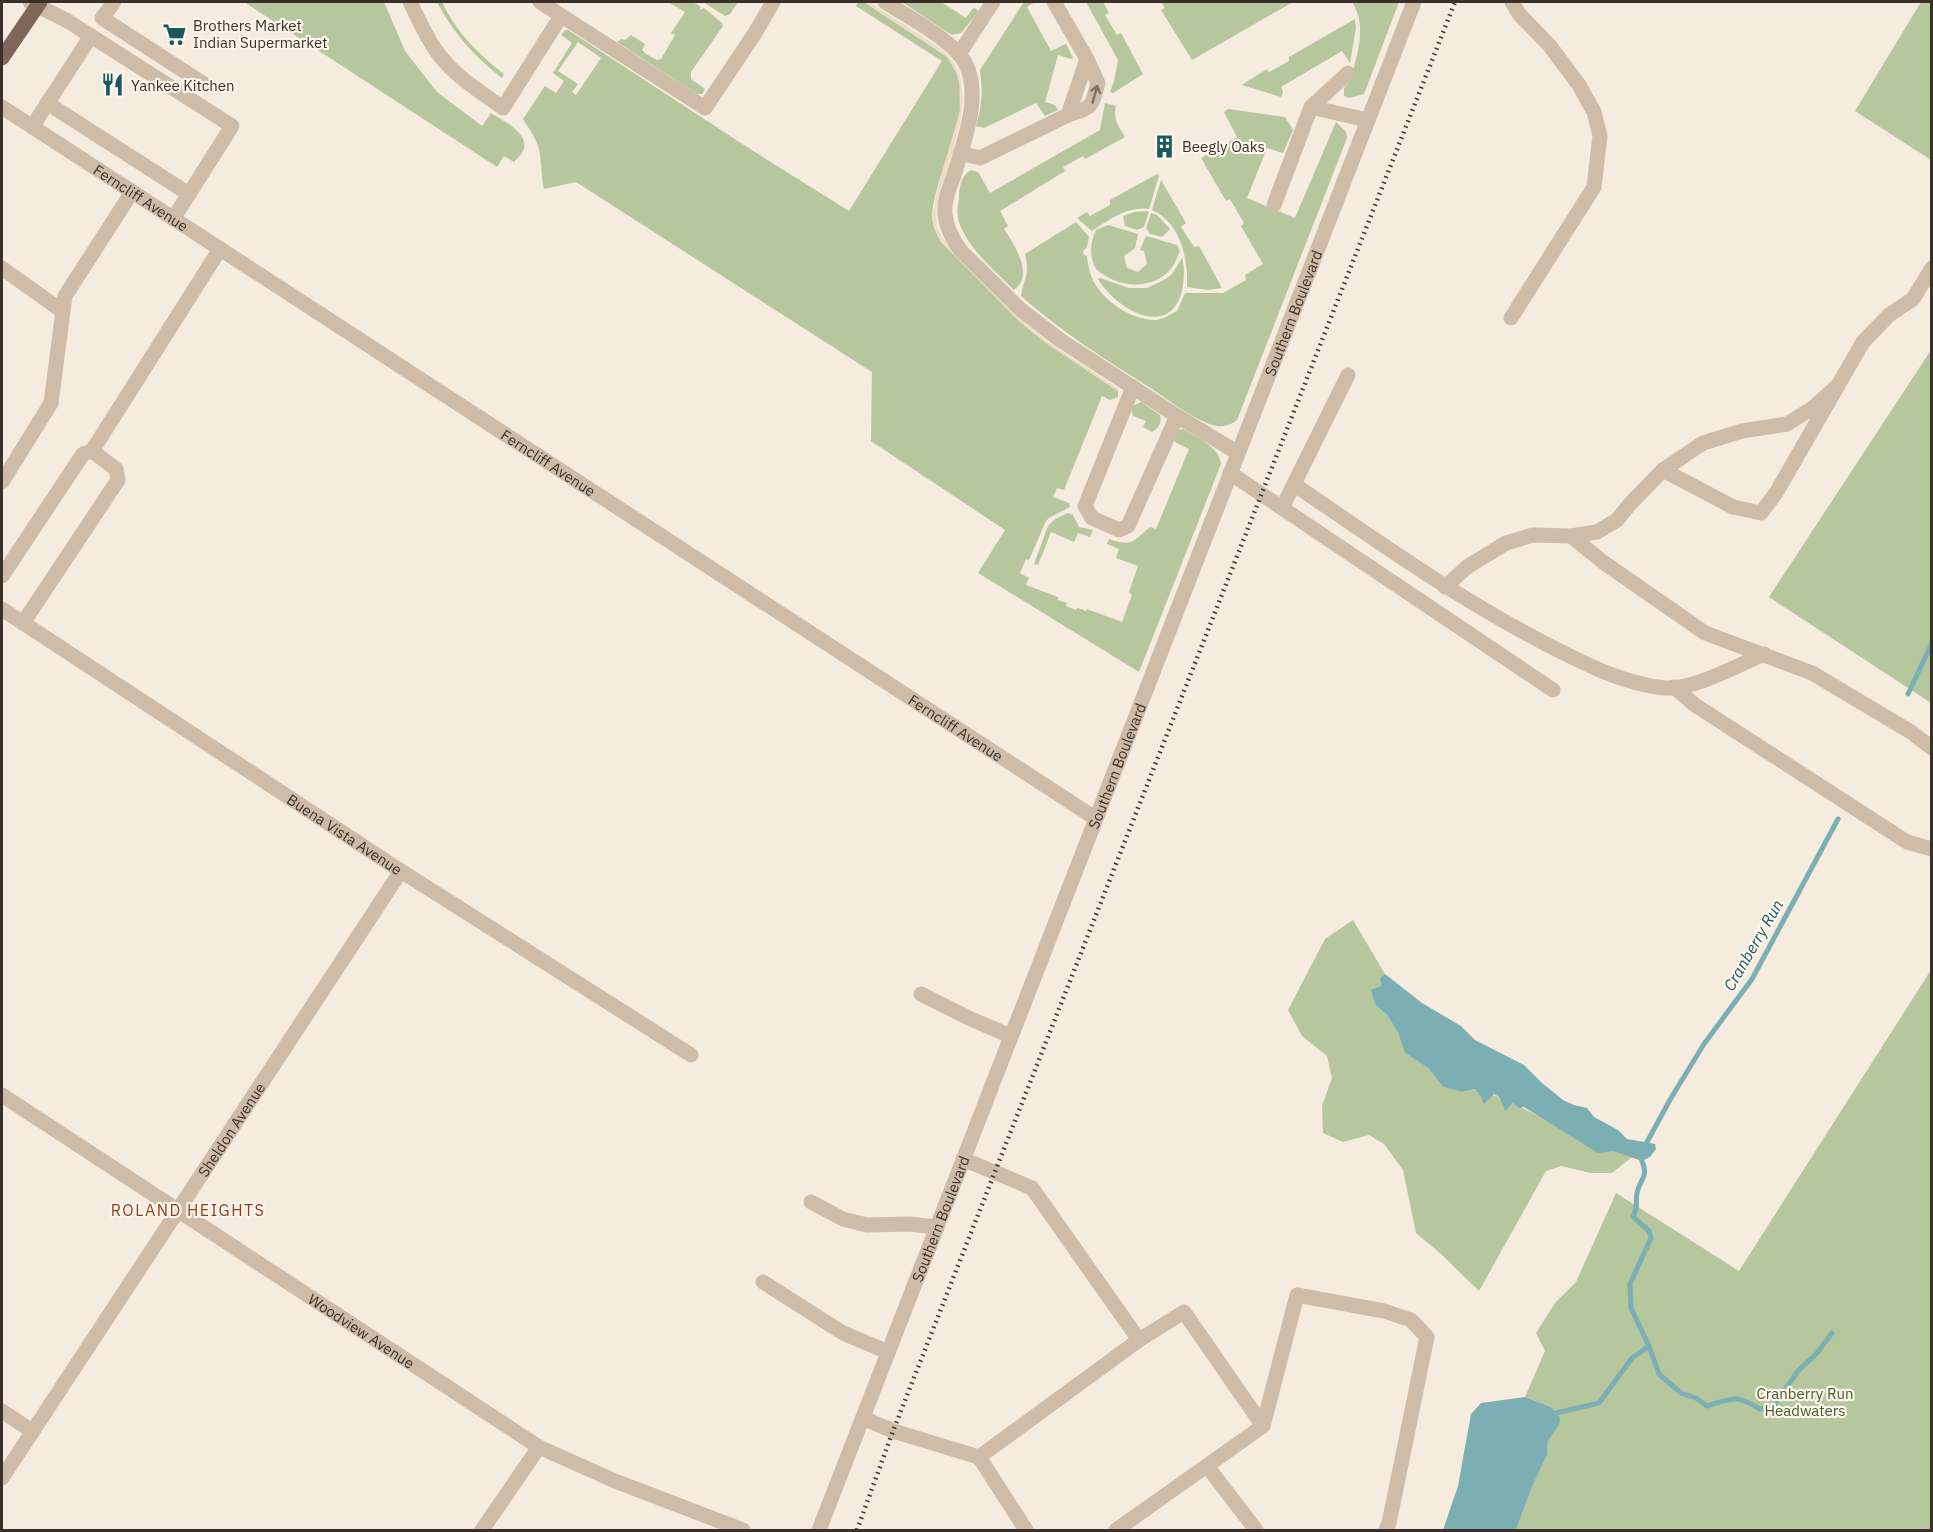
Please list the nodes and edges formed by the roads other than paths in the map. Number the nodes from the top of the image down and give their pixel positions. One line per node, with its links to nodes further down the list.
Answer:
1 (114, 2): 16 (street)
2 (410, 2): 11 (street)
3 (540, 2): 11 (street)
4 (773, 2): 11 (street)
5 (885, 2): 14 (street)
6 (993, 2): 14 (street)
7 (1054, 2): 22 (street)
8 (1414, 2): 20 (street, Southern Boulevard)
9 (1512, 2): 31 (street)
10 (36, 3): 12 (street); 13 (main road)
11 (561, 16)
12 (91, 36): 17 (street); 24 (street)
13 (4, 51)
14 (959, 54): 22 (street)
15 (1348, 73): 19 (street)
16 (207, 86)
17 (47, 103): 21 (street); 24 (street)
18 (2, 107): 21 (street, Ferncliff Avenue)
19 (1311, 107): 20 (street); 25 (street)
20 (1367, 120): 37 (street, Southern Boulevard)
21 (32, 127): 23 (street, Ferncliff Avenue)
22 (960, 153): 34 (street)
23 (132, 192): 26 (street, Ferncliff Avenue); 30 (street)
24 (189, 194): 26 (street)
25 (1274, 205)
26 (174, 219): 27 (street, Ferncliff Avenue)
27 (219, 249): 36 (street); 52 (street, Ferncliff Avenue)
28 (2, 268): 30 (street)
29 (1932, 268): 33 (street)
30 (62, 311): 40 (street)
31 (1511, 318)
32 (1348, 375): 41 (street)
33 (1837, 386): 38 (street); 38 (street)
34 (1133, 387): 35 (street); 35 (street)
35 (1177, 416): 37 (street)
36 (92, 451): 44 (street); 47 (street)
37 (1238, 453): 39 (street, Southern Boulevard)
38 (1663, 470): 43 (street)
39 (1230, 473): 42 (street); 52 (street, Southern Boulevard)
40 (2, 482)
41 (1295, 485): 42 (street); 45 (street)
42 (1282, 508): 50 (street)
43 (1571, 536): 45 (street); 48 (street)
44 (2, 576)
45 (1445, 587): 49 (street)
46 (2, 609): 47 (street, Buena Vista Avenue)
47 (23, 623): 54 (street, Buena Vista Avenue)
48 (1764, 654): 49 (street); 51 (street)
49 (1674, 687): 53 (street)
50 (1553, 690)
51 (1932, 748)
52 (1095, 819): 56 (street, Southern Boulevard)
53 (1932, 849)
54 (401, 871): 57 (street, Buena Vista Avenue); 61 (street, Sheldon Avenue)
55 (921, 994): 56 (street)
56 (1011, 1036): 59 (street, Southern Boulevard)
57 (691, 1055)
58 (2, 1095): 61 (street, Woodview Avenue)
59 (963, 1159): 62 (street, Southern Boulevard); 64 (street)
60 (811, 1202): 62 (street)
61 (177, 1210): 69 (street, Sheldon Avenue); 70 (street, Woodview Avenue)
62 (937, 1227): 65 (street, Southern Boulevard)
63 (763, 1282): 65 (street)
64 (1139, 1340): 68 (street); 71 (street)
65 (888, 1352): 67 (street, Southern Boulevard)
66 (2, 1411): 69 (street)
67 (862, 1418): 71 (street); 76 (street, Southern Boulevard)
68 (1263, 1426): 72 (street); 80 (street)
69 (33, 1431): 73 (street, Sheldon Avenue)
70 (539, 1447): 74 (street); 75 (street, Woodview Avenue)
71 (979, 1457): 77 (street)
72 (1207, 1466): 78 (street); 79 (street)
73 (2, 1478)
74 (482, 1530)
75 (743, 1530)
76 (819, 1530)
77 (1026, 1530)
78 (1116, 1530)
79 (1256, 1530)
80 (1386, 1530)

